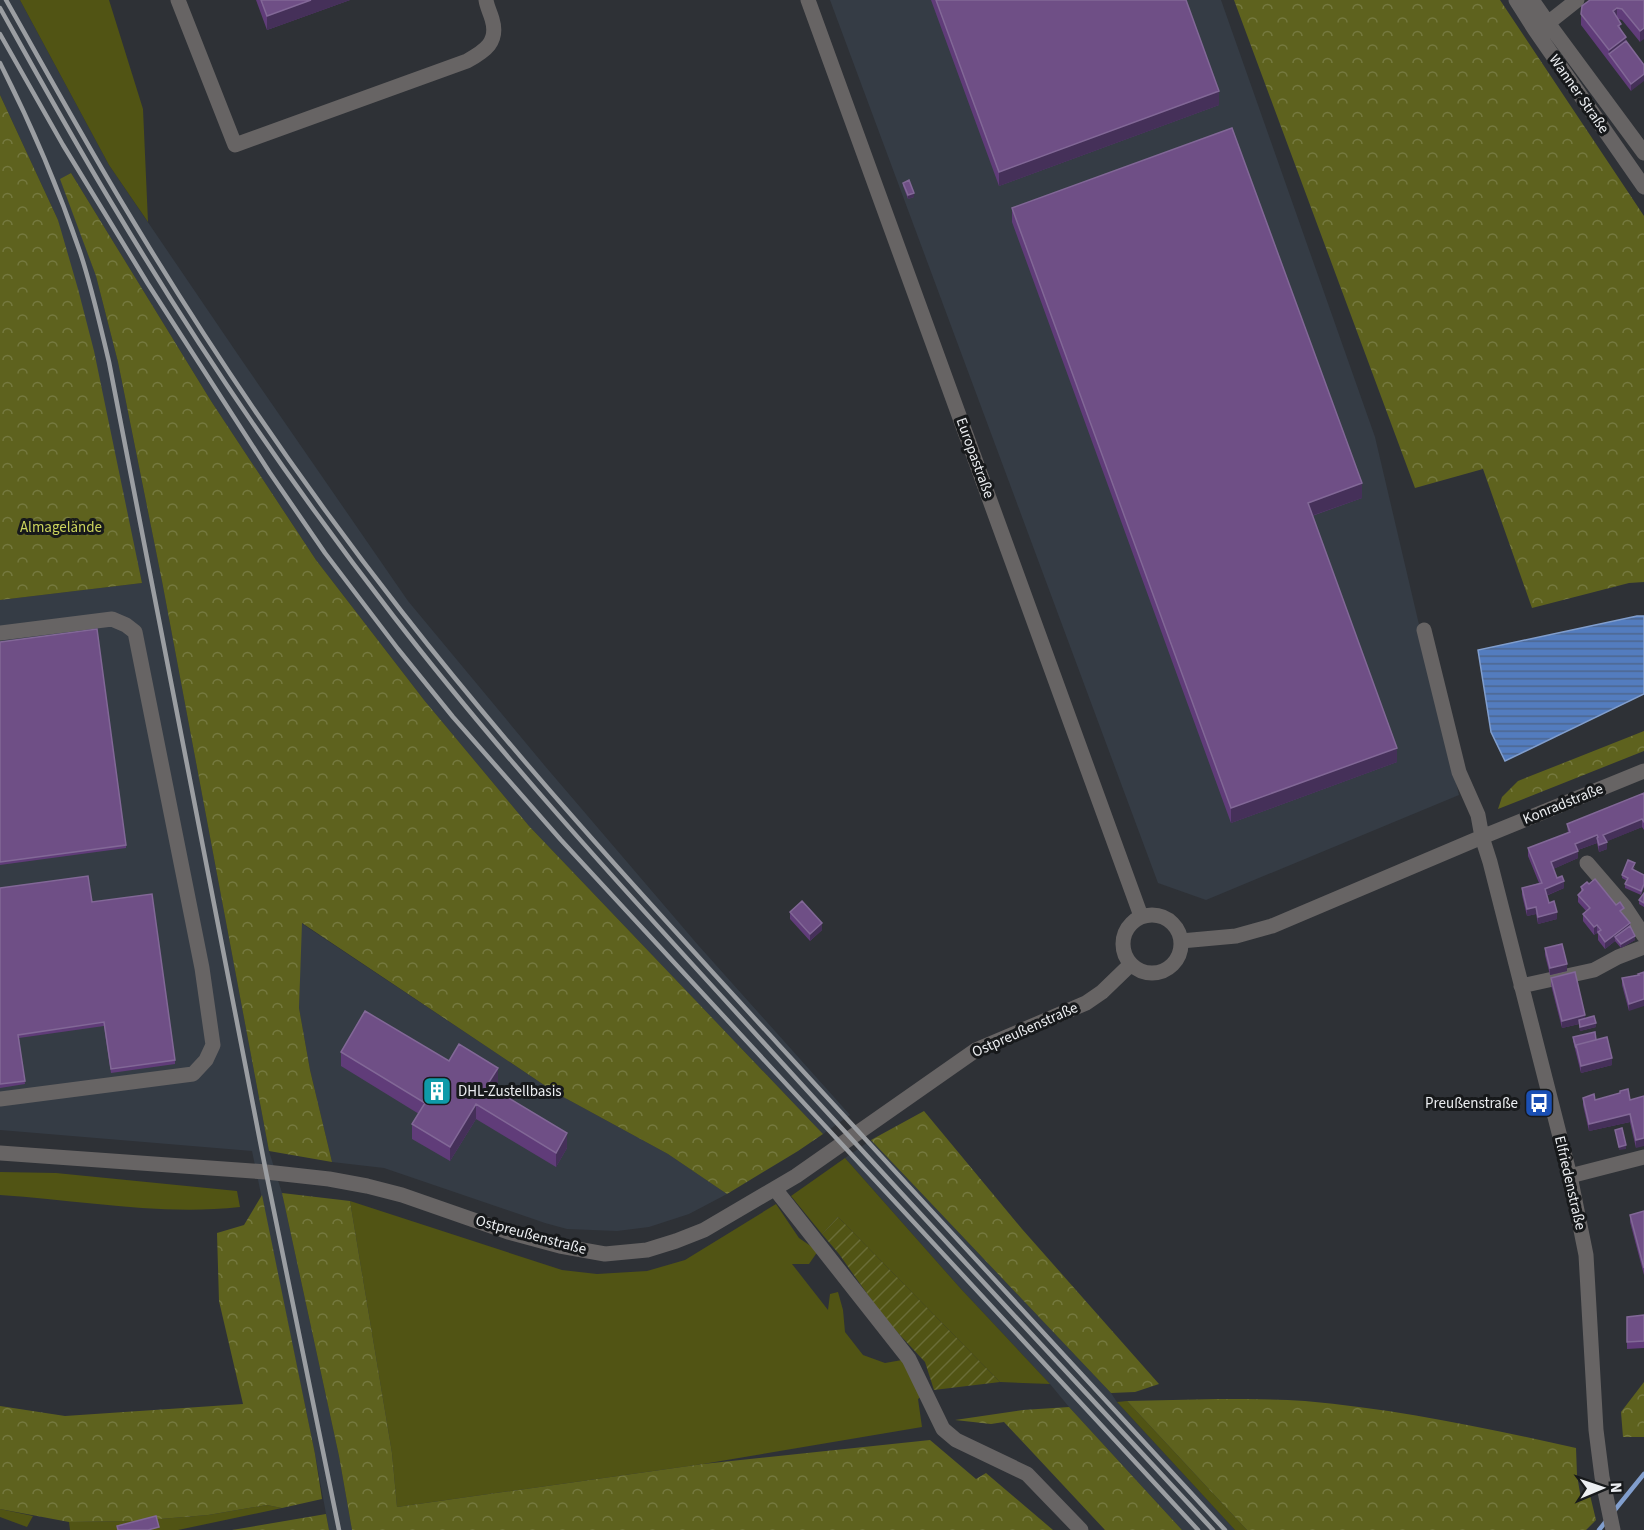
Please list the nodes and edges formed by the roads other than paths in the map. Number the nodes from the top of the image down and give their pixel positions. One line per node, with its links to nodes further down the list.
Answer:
1 (178, 0): 2 (street)
2 (486, 0)
3 (808, 0): 15 (street, Europastraße)
4 (1516, 0): 7 (street, Wanner Straße)
5 (1532, 0): 7 (street, Wanner Straße)
6 (1577, 0): 7 (street)
7 (1542, 27): 8 (street, Wanner Straße); 9 (street, Wanner Straße)
8 (1644, 153)
9 (1644, 187)
10 (1424, 630): 13 (street, Elfriedenstraße)
11 (0, 633): 21 (street)
12 (1644, 771): 13 (street, Konradstraße)
13 (1482, 837): 17 (street); 20 (street, Elfriedenstraße)
14 (1587, 863): 16 (street)
15 (1141, 916): 17 (street); 19 (street)
16 (1644, 936)
17 (1181, 941): 19 (street)
18 (1644, 947): 20 (street)
19 (1131, 964): 25 (street, Ostpreußenstraße)
20 (1521, 986): 24 (street, Elfriedenstraße)
21 (0, 1099)
22 (0, 1153): 25 (street, Ostpreußenstraße)
23 (1644, 1157): 24 (street)
24 (1570, 1176): 27 (street, Elfriedenstraße)
25 (775, 1189): 26 (street)
26 (1081, 1530)
27 (1612, 1530)

